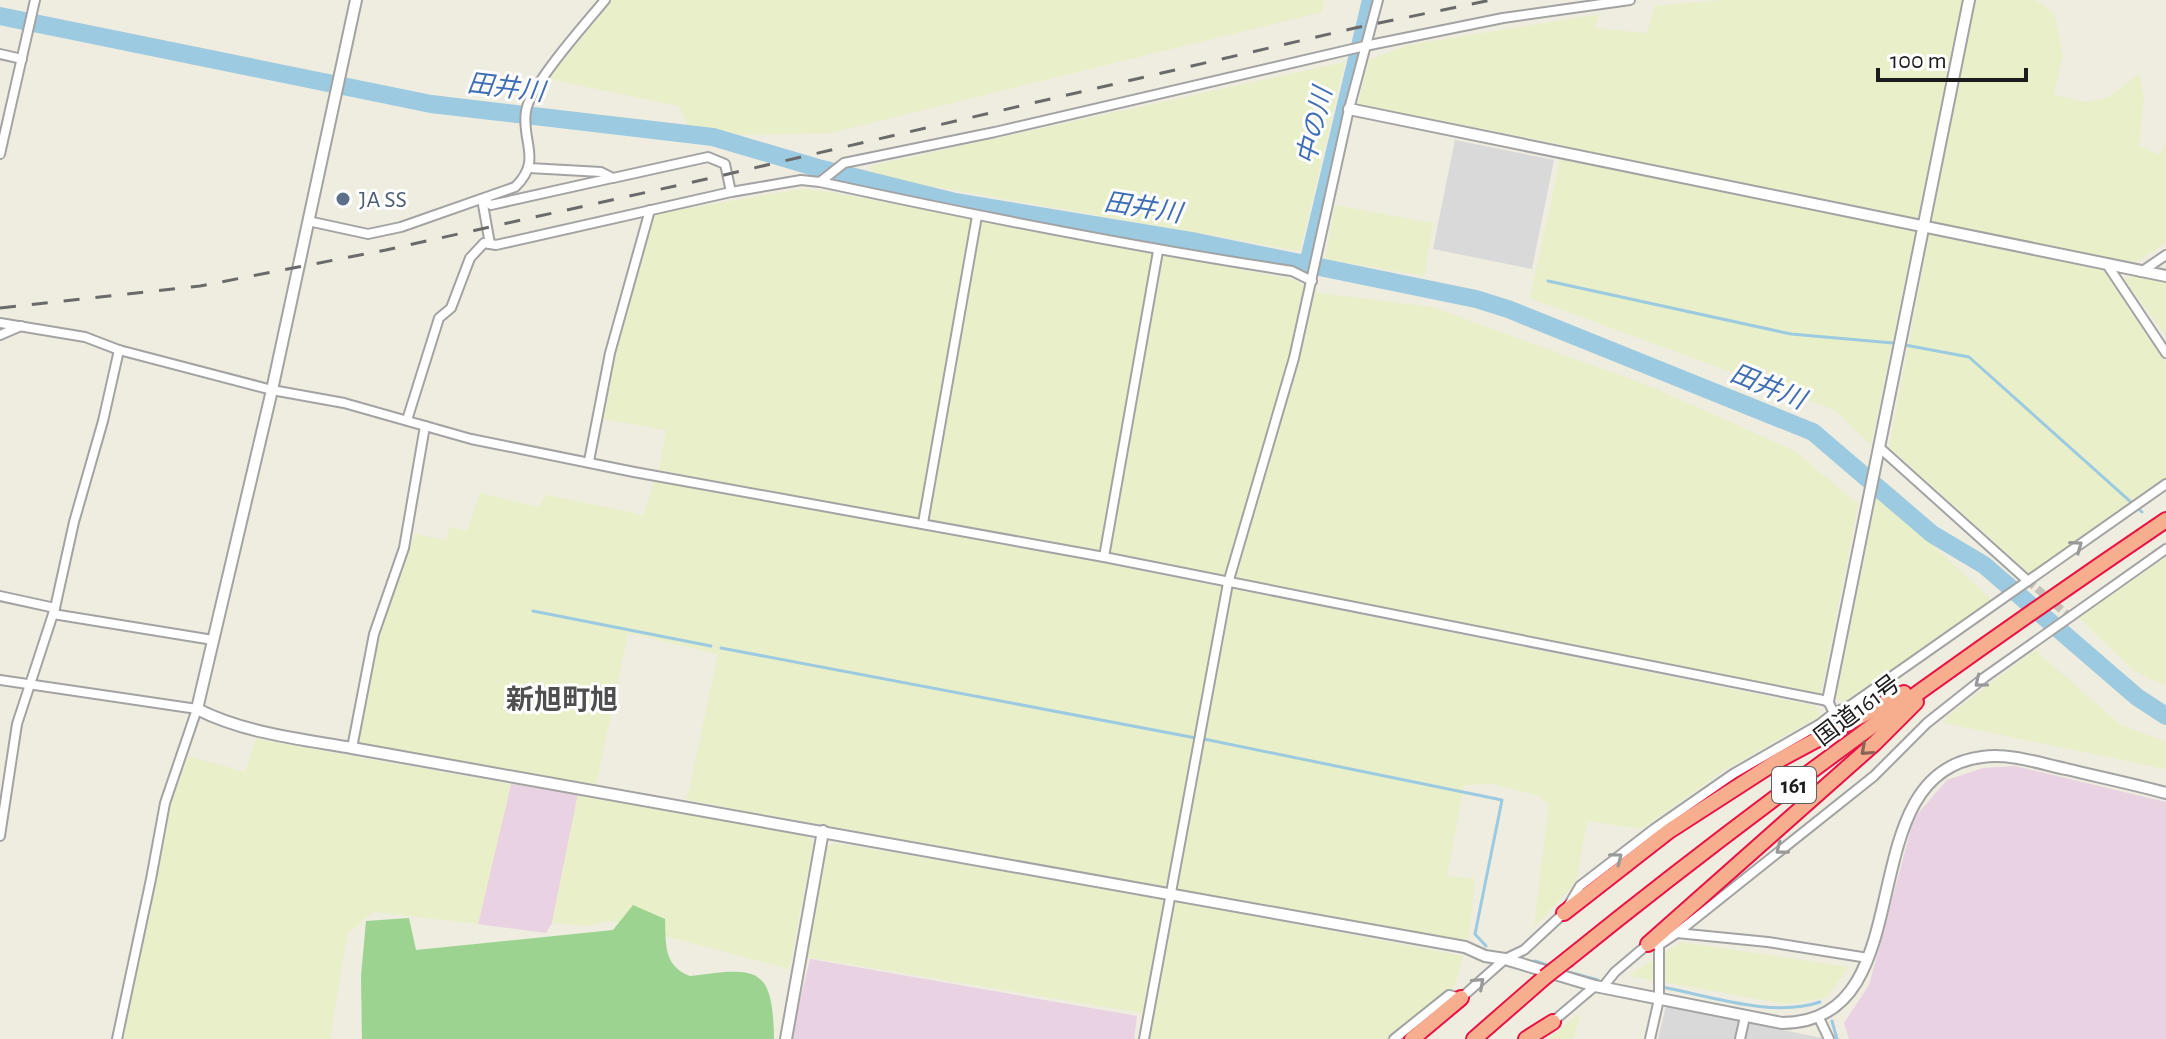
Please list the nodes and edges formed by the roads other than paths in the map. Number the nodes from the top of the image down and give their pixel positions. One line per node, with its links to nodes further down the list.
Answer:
1 (35, 0): 9 (street)
2 (356, 0): 19 (street)
3 (605, 0): 12 (street)
4 (1378, 0): 7 (street)
5 (1630, 0): 7 (street)
6 (1969, 0): 20 (street)
7 (1365, 46): 10 (street); 14 (street)
8 (0, 54): 9 (street)
9 (22, 59): 11 (street)
10 (1349, 109): 20 (street); 27 (street)
11 (0, 154)
12 (529, 168): 13 (street); 16 (street)
13 (613, 178): 15 (street); 16 (street)
14 (823, 180): 15 (street); 18 (street)
15 (731, 192): 17 (street)
16 (482, 199): 19 (street); 21 (street)
17 (650, 210): 21 (street); 37 (street)
18 (977, 216): 22 (street); 40 (street)
19 (308, 221): 33 (street)
20 (1923, 227): 24 (street); 36 (street)
21 (490, 244): 34 (street)
22 (1158, 251): 27 (street); 42 (street)
23 (2166, 255): 25 (street)
24 (2108, 266): 25 (street); 32 (street)
25 (2141, 272): 26 (street)
26 (2166, 276)
27 (1312, 281): 43 (street)
28 (0, 323): 29 (street)
29 (22, 325): 30 (street); 31 (street)
30 (0, 335)
31 (119, 350): 33 (street); 46 (street)
32 (2166, 353)
33 (272, 390): 34 (street); 47 (street)
34 (407, 420): 35 (street)
35 (425, 426): 37 (street); 56 (street)
36 (1880, 448): 44 (street); 51 (street)
37 (589, 461): 40 (street)
38 (2166, 484): 44 (street, one-way to 38)
39 (2166, 520): 48 (highway, 国道161号 / 161)
40 (923, 523): 42 (street)
41 (2166, 549): 55 (street, one-way to 55)
42 (1104, 557): 43 (street)
43 (1228, 583): 51 (street); 60 (street)
44 (2026, 583): 53 (street)
45 (0, 596): 46 (street)
46 (54, 611): 47 (street); 50 (street)
47 (213, 640): 52 (street)
48 (1940, 675): 61 (highway); 63 (highway, one-way to 63); 77 (highway, 国道161号 / 161, bridge)
49 (0, 680): 50 (street)
50 (31, 684): 52 (street); 59 (street)
51 (1828, 701): 53 (street)
52 (197, 709): 56 (street); 72 (street)
53 (1834, 713): 61 (street, one-way to 53)
54 (1917, 719): 55 (street)
55 (1927, 723): 62 (street, one-way to 62)
56 (352, 748): 58 (street)
57 (2166, 793): 64 (street)
58 (823, 831): 60 (street); 73 (street)
59 (0, 836)
60 (1172, 893): 65 (street); 74 (street)
61 (1564, 913): 65 (street)
62 (1677, 933): 63 (street); 64 (street)
63 (1653, 944): 66 (street); 68 (street)
64 (1868, 958): 70 (street)
65 (1505, 959): 66 (street); 67 (street, one-way to 65)
66 (1599, 987): 68 (street); 71 (street)
67 (1461, 998): 75 (street); 76 (highway)
68 (1659, 999): 69 (street); 80 (street)
69 (1745, 1017): 70 (street); 81 (street)
70 (1819, 1018): 82 (street)
71 (1553, 1022): 78 (highway); 79 (street)
72 (117, 1039)
73 (786, 1039)
74 (1144, 1039)
75 (1394, 1039)
76 (1412, 1039)
77 (1474, 1039)
78 (1526, 1039)
79 (1538, 1039)
80 (1650, 1039)
81 (1740, 1039)
82 (1829, 1039)

